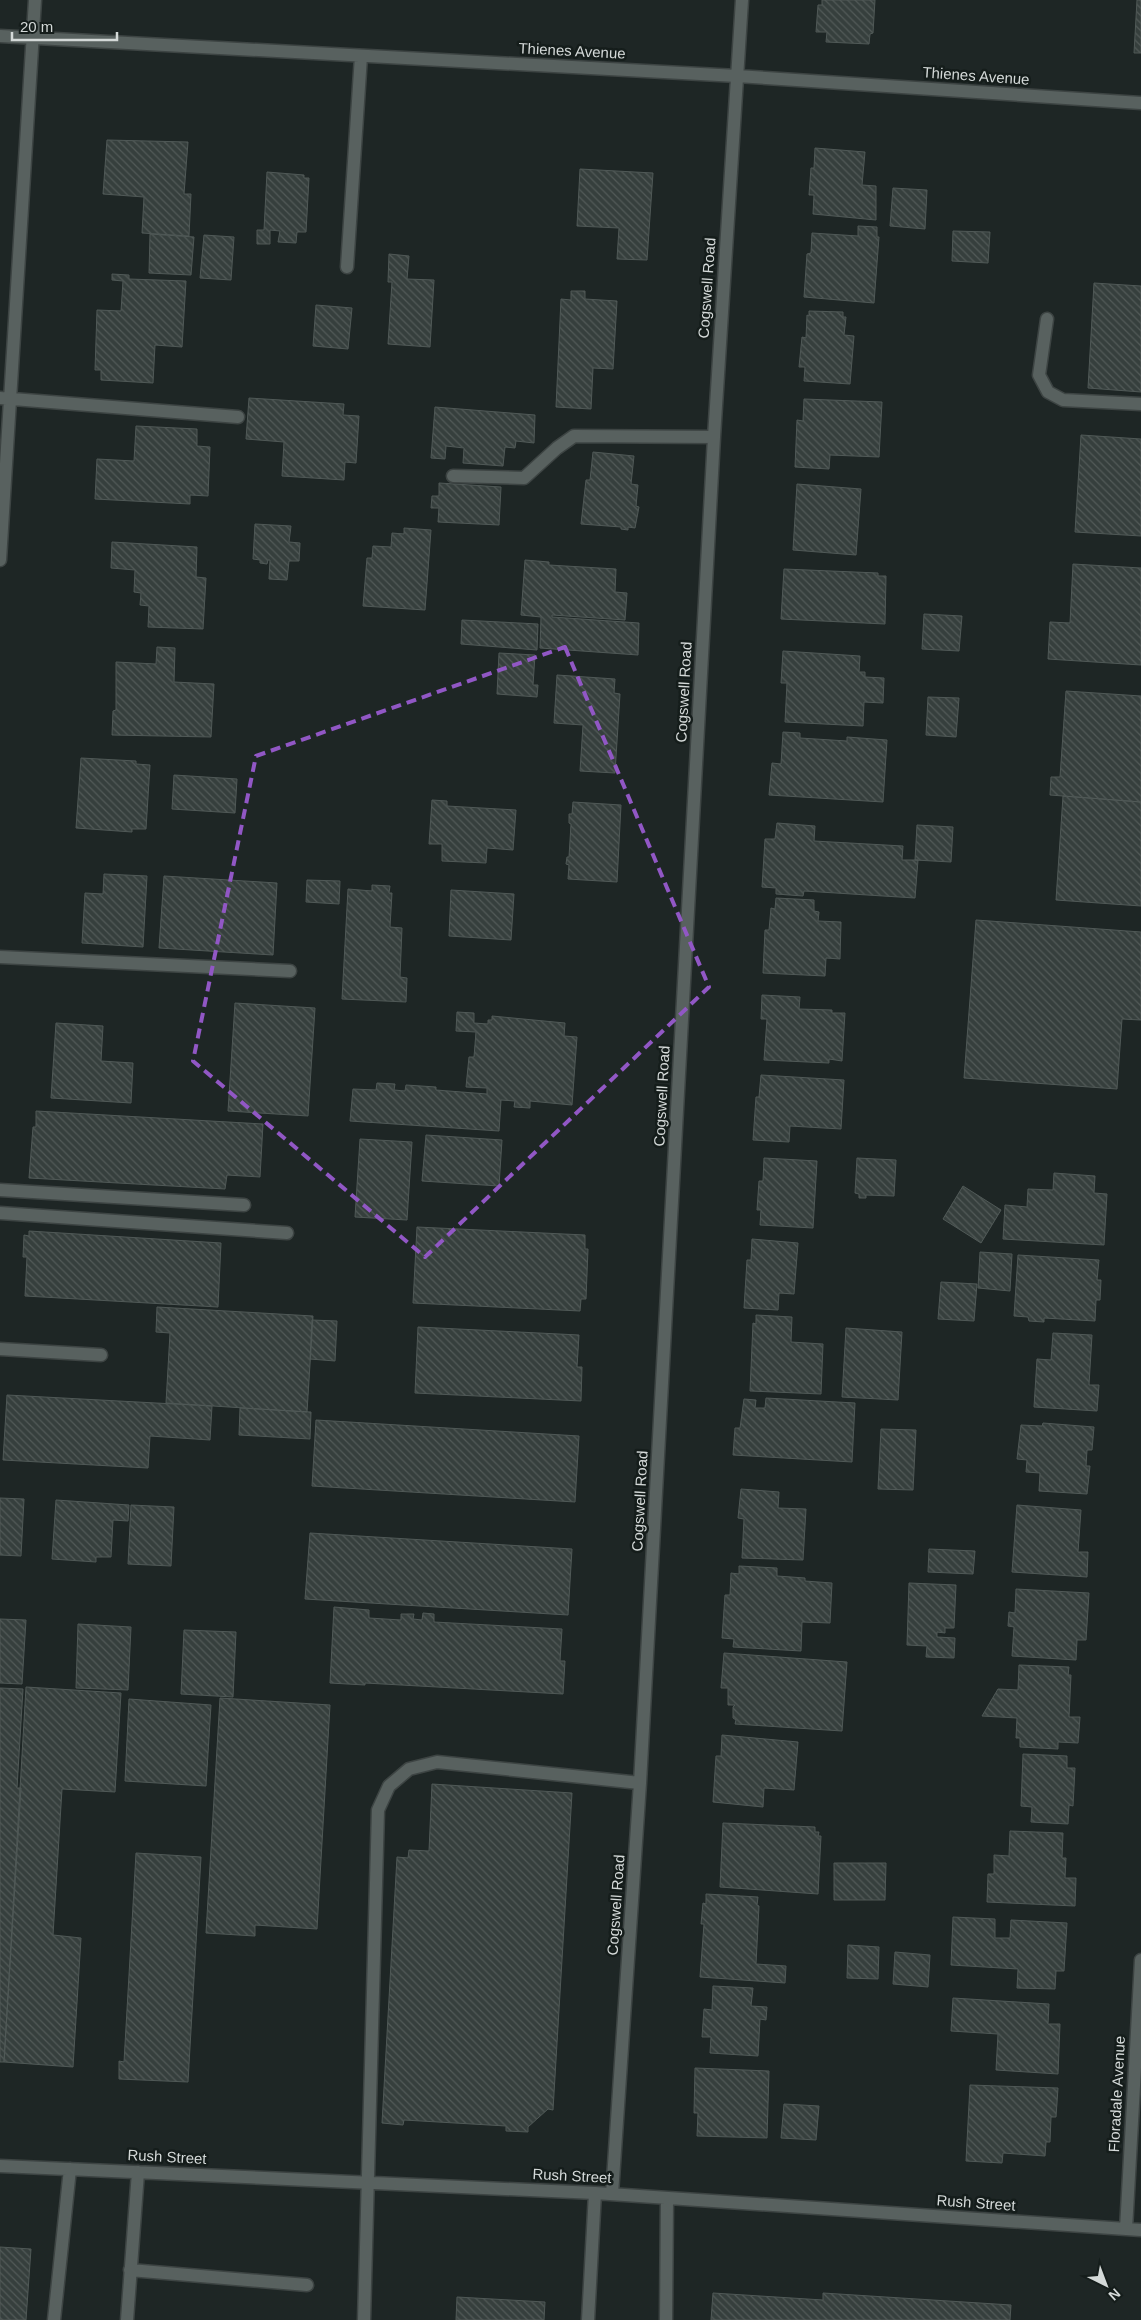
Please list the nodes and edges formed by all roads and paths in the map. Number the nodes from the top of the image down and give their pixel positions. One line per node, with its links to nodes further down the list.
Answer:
1 (35, 0): 4 (street)
2 (742, 0): 6 (street, Cogswell Road)
3 (0, 36): 4 (street, Thienes Avenue)
4 (33, 38): 5 (street, Thienes Avenue); 10 (street)
5 (362, 56): 6 (street, Thienes Avenue); 8 (street)
6 (737, 76): 7 (street, Thienes Avenue); 13 (street, Cogswell Road)
7 (1141, 103)
8 (347, 267)
9 (1047, 318): 11 (street)
10 (5, 398): 12 (street); 15 (street)
11 (1141, 404)
12 (238, 417)
13 (714, 437): 14 (street); 24 (street, Cogswell Road)
14 (453, 476)
15 (0, 560)
16 (0, 956): 17 (street)
17 (290, 971)
18 (0, 1190): 19 (street)
19 (244, 1205)
20 (0, 1212): 21 (street)
21 (287, 1233)
22 (0, 1349): 23 (street)
23 (101, 1355)
24 (640, 1783): 29 (street); 31 (street, Cogswell Road)
25 (1141, 1960): 33 (street, Floradale Avenue)
26 (0, 2166): 27 (street, Rush Street)
27 (70, 2169): 28 (street, Rush Street); 37 (street)
28 (138, 2172): 29 (street, Rush Street); 35 (street)
29 (367, 2183): 30 (street, Rush Street); 39 (street)
30 (595, 2193): 31 (street, Rush Street); 40 (street)
31 (612, 2194): 32 (street, Rush Street)
32 (667, 2198): 33 (street, Rush Street); 41 (street)
33 (1126, 2229): 34 (street, Rush Street)
34 (1141, 2230)
35 (130, 2270): 36 (street); 38 (street)
36 (307, 2285)
37 (54, 2320)
38 (127, 2320)
39 (364, 2320)
40 (588, 2320)
41 (666, 2320)

